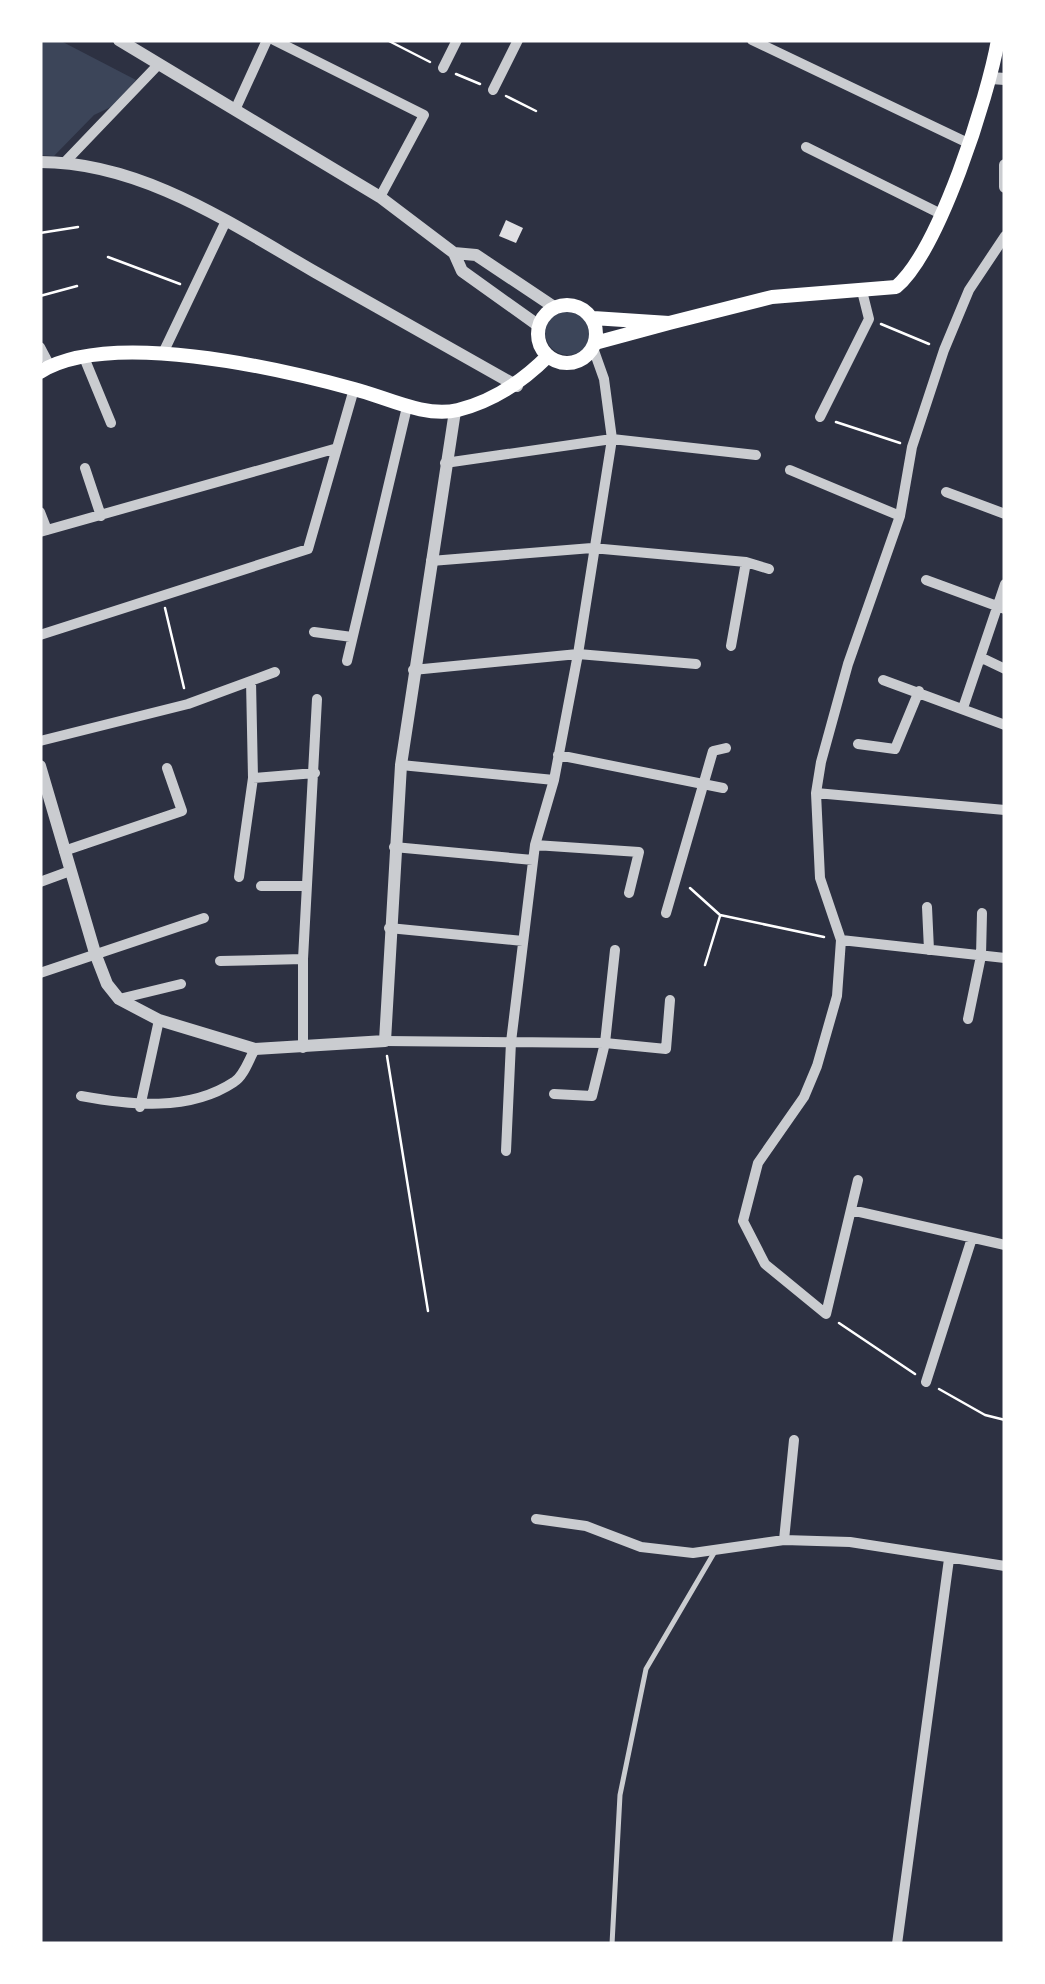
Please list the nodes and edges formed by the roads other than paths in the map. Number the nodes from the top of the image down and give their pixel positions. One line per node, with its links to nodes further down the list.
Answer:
1 (120, 40): 7 (street)
2 (271, 40): 11 (street); 18 (street)
3 (456, 40): 8 (street)
4 (518, 40): 10 (street)
5 (752, 40): 12 (street)
6 (998, 40): 9 (main road)
7 (157, 66): 11 (street); 15 (street)
8 (443, 68)
9 (998, 78): 12 (main road)
10 (493, 90)
11 (235, 110): 18 (street)
12 (968, 143): 19 (main road)
13 (806, 147): 19 (street)
14 (40, 162): 15 (street)
15 (64, 162): 20 (street)
16 (1005, 169): 17 (street)
17 (1005, 187)
18 (380, 197): 22 (street)
19 (940, 214): 23 (main road)
20 (226, 221): 30 (street); 34 (street)
21 (1005, 236): 50 (street)
22 (454, 253): 24 (street); 27 (street)
23 (862, 291): 26 (main road); 38 (street)
24 (554, 306): 25 (main road); 27 (main road)
25 (593, 318): 26 (main road); 28 (main road)
26 (669, 323): 28 (main road)
27 (538, 326): 32 (main road)
28 (594, 346): 32 (main road); 40 (street)
29 (40, 347): 33 (street)
30 (163, 353): 31 (main road); 35 (main road)
31 (82, 354): 33 (main road); 39 (street)
32 (548, 356): 34 (main road)
33 (45, 369)
34 (516, 386): 37 (main road)
35 (354, 389): 36 (main road); 41 (street)
36 (408, 407): 37 (main road); 61 (street)
37 (455, 411): 43 (street)
38 (820, 416)
39 (111, 423)
40 (612, 439): 42 (street); 43 (street); 52 (street)
41 (334, 449): 49 (street); 60 (street)
42 (756, 456)
43 (445, 462): 53 (street)
44 (85, 468): 49 (street)
45 (790, 470): 50 (street)
46 (946, 492): 48 (street)
47 (40, 512): 51 (street)
48 (1005, 514)
49 (100, 516): 51 (street)
50 (900, 516): 88 (street)
51 (43, 531)
52 (592, 548): 53 (street); 54 (street); 63 (street)
53 (431, 560): 68 (street)
54 (746, 562): 55 (street); 62 (street)
55 (770, 569)
56 (926, 580): 58 (street)
57 (1005, 584): 58 (street)
58 (1002, 608): 64 (street)
59 (314, 632): 61 (street)
60 (40, 635)
61 (352, 637): 65 (street)
62 (732, 646)
63 (578, 654): 66 (street); 68 (street); 79 (street)
64 (982, 658): 67 (street); 74 (street)
65 (347, 661)
66 (696, 664)
67 (1005, 669)
68 (413, 670): 80 (street)
69 (276, 672): 71 (street)
70 (883, 680): 72 (street)
71 (251, 681): 76 (street); 84 (street)
72 (919, 692): 74 (street); 77 (street)
73 (317, 698): 83 (street)
74 (963, 708): 75 (street)
75 (1005, 725)
76 (40, 742)
77 (858, 744)
78 (726, 748): 86 (street)
79 (558, 756): 85 (street); 86 (street)
80 (402, 765): 85 (street); 91 (street)
81 (40, 766): 92 (street)
82 (167, 768): 92 (street)
83 (315, 773): 84 (street); 98 (street)
84 (253, 778): 95 (street)
85 (554, 780): 90 (street)
86 (706, 783): 87 (street); 101 (street)
87 (723, 788)
88 (816, 793): 89 (street); 105 (street)
89 (1005, 810)
90 (534, 845): 93 (street); 99 (street)
91 (394, 847): 93 (street); 104 (street)
92 (64, 851): 94 (street)
93 (532, 860): 106 (street)
94 (70, 871): 96 (street); 109 (street)
95 (239, 877)
96 (40, 882)
97 (261, 886): 98 (street)
98 (306, 886): 112 (street)
99 (629, 894)
100 (927, 906): 108 (street)
101 (666, 913)
102 (982, 914): 110 (street)
103 (204, 918): 109 (street)
104 (388, 928): 106 (street); 120 (street)
105 (841, 940): 108 (street); 130 (street)
106 (523, 941): 121 (street)
107 (615, 950): 122 (street)
108 (929, 950): 110 (street)
109 (95, 953): 114 (street); 116 (street)
110 (981, 956): 111 (street); 119 (street)
111 (1005, 958)
112 (302, 959): 113 (street); 123 (street)
113 (220, 961)
114 (40, 972)
115 (181, 984): 116 (street)
116 (119, 999): 118 (street)
117 (670, 1000): 122 (street)
118 (158, 1020): 124 (street); 127 (street)
119 (968, 1020)
120 (385, 1041): 121 (street); 123 (street)
121 (510, 1042): 122 (street); 128 (street)
122 (606, 1043): 125 (street)
123 (302, 1048): 124 (street)
124 (255, 1049): 127 (street)
125 (554, 1094)
126 (81, 1096): 127 (street)
127 (140, 1107)
128 (506, 1151)
129 (858, 1180): 130 (street)
130 (851, 1210): 131 (street)
131 (972, 1238): 132 (street); 133 (street)
132 (1005, 1245)
133 (926, 1382)
134 (794, 1440): 136 (street)
135 (536, 1519): 137 (street)
136 (784, 1540): 137 (street); 138 (street)
137 (716, 1550): 140 (lane)
138 (949, 1559): 139 (street); 141 (street)
139 (1005, 1566)
140 (612, 1944)
141 (897, 1944)

